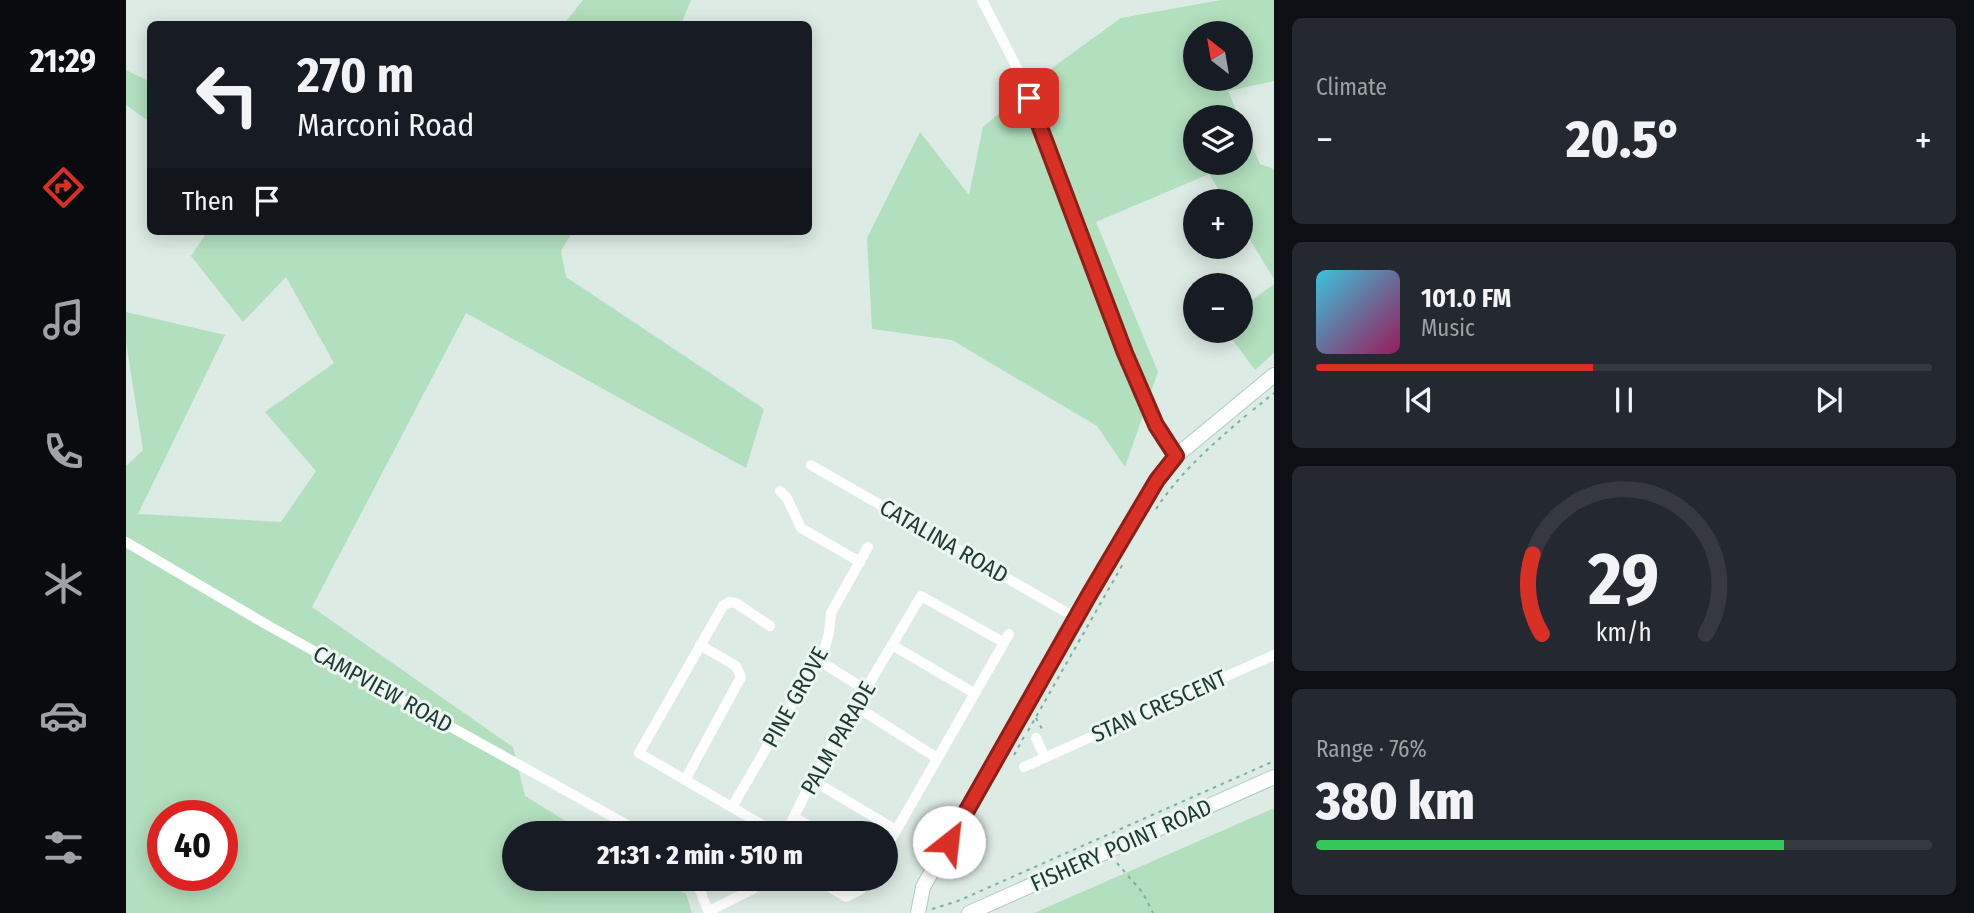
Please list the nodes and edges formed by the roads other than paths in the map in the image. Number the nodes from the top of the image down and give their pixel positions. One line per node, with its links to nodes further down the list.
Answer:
1 (982, 0): 3 (street)
2 (1274, 375): 3 (street)
3 (1176, 456): 9 (street)
4 (811, 465): 9 (street, CATALINA ROAD)
5 (780, 491): 8 (street)
6 (126, 542): 27 (street, CAMPVIEW ROAD)
7 (868, 547): 8 (street, PINE GROVE)
8 (860, 562): 14 (street, PINE GROVE)
9 (1076, 618): 38 (street)
10 (770, 626): 11 (street)
11 (701, 645): 23 (street); 23 (street)
12 (892, 645): 15 (street, PALM PARADE); 16 (street); 16 (street, PALM PARADE)
13 (1274, 655): 20 (street, STAN CRESCENT)
14 (818, 660): 15 (street); 25 (street, PINE GROVE)
15 (866, 690): 17 (street, PALM PARADE)
16 (974, 693): 19 (street)
17 (857, 707): 19 (street); 24 (street, PALM PARADE)
18 (1035, 738): 20 (street)
19 (937, 758): 32 (street)
20 (1045, 758): 21 (street, STAN CRESCENT)
21 (1024, 768)
22 (1274, 776): 39 (street, FISHERY POINT ROAD)
23 (685, 780): 25 (street)
24 (812, 780): 26 (street, PALM PARADE); 31 (street)
25 (732, 807): 28 (street)
26 (794, 817): 29 (street, PALM PARADE); 30 (street)
27 (620, 821)
28 (756, 821)
29 (792, 821)
30 (801, 821)
31 (881, 821)
32 (898, 826)
33 (700, 891): 37 (street)
34 (749, 891): 37 (street)
35 (836, 891): 36 (street)
36 (857, 891)
37 (709, 912)
38 (918, 912)
39 (969, 913)

